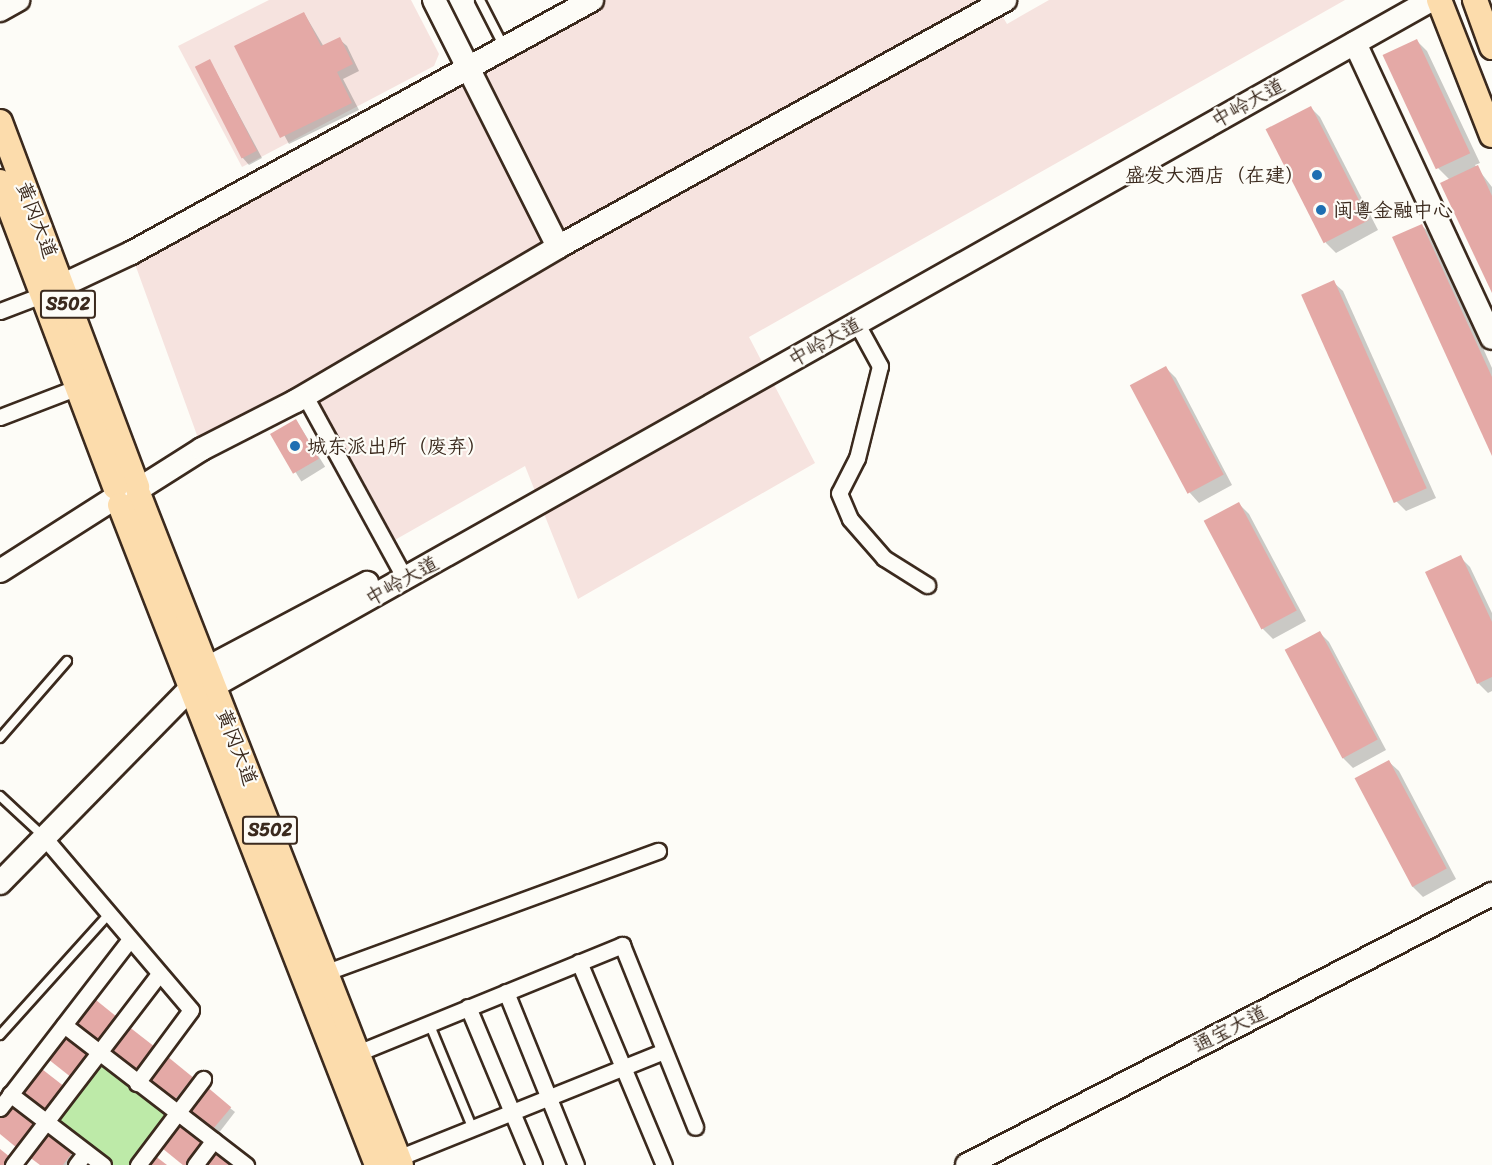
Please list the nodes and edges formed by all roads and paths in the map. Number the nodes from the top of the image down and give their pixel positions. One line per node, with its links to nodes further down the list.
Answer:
1 (18, 0): 11 (main road)
2 (434, 0): 15 (main road)
3 (480, 0): 14 (lane)
4 (592, 0): 10 (main road)
5 (1005, 0): 19 (main road)
6 (1400, 0): 30 (main road, 中岭大道)
7 (1431, 0): 12 (main road, 中岭大道)
8 (1439, 0): 17 (main road)
9 (1475, 0): 13 (main road)
10 (566, 6): 14 (main road)
11 (0, 10)
12 (1355, 43): 23 (main road, 中岭大道); 24 (main road)
13 (1492, 47)
14 (505, 48): 15 (main road)
15 (468, 68): 19 (main road); 20 (main road)
16 (0, 122): 28 (main road, 黄冈大道 / S502)
17 (1492, 135)
18 (0, 182): 28 (main road, 黄冈大道 / S502)
19 (558, 247): 26 (main road)
20 (64, 284)
21 (39, 296): 22 (street)
22 (0, 311)
23 (857, 324): 30 (main road, 中岭大道); 31 (street)
24 (1492, 338)
25 (73, 389): 27 (street)
26 (305, 396): 28 (main road); 30 (street)
27 (0, 417)
28 (125, 494): 29 (main road); 67 (main road, 黄冈大道 / S502); 75 (main road, 黄冈大道 / S502)
29 (0, 571)
30 (402, 572): 33 (main road, 中岭大道)
31 (927, 585)
32 (67, 661): 35 (lane)
33 (215, 674)
34 (190, 689): 37 (main road)
35 (0, 738)
36 (0, 796): 37 (lane)
37 (43, 836): 39 (main road); 41 (street)
38 (658, 851): 44 (street)
39 (0, 883)
40 (1492, 894): 68 (main road, 通宝大道)
41 (109, 914): 42 (street); 50 (lane)
42 (130, 939): 45 (street); 49 (street)
43 (579, 962): 46 (street); 52 (street); 54 (street)
44 (335, 969)
45 (159, 974): 53 (street); 56 (street)
46 (506, 992): 47 (street); 58 (street)
47 (468, 1007): 48 (street); 61 (street)
48 (429, 1023): 51 (street); 64 (lane)
49 (64, 1024): 53 (street); 57 (street)
50 (0, 1035)
51 (366, 1050)
52 (664, 1051): 54 (street); 63 (street)
53 (98, 1052): 56 (street); 62 (street)
54 (624, 1069): 58 (street); 78 (street)
55 (202, 1079): 60 (street)
56 (137, 1083): 60 (street)
57 (10, 1094): 59 (street); 62 (street)
58 (550, 1099): 61 (street); 77 (street)
59 (0, 1108)
60 (177, 1113): 65 (street); 72 (street)
61 (511, 1115): 64 (street); 76 (street)
62 (46, 1122): 66 (street); 69 (street)
63 (695, 1127)
64 (473, 1129): 67 (street)
65 (214, 1140): 73 (street); 74 (street)
66 (86, 1152): 70 (street); 71 (street)
67 (402, 1160)
68 (975, 1163)
69 (13, 1165)
70 (76, 1165)
71 (103, 1165)
72 (138, 1165)
73 (195, 1165)
74 (246, 1165)
75 (377, 1165)
76 (534, 1165)
77 (576, 1165)
78 (664, 1165)

